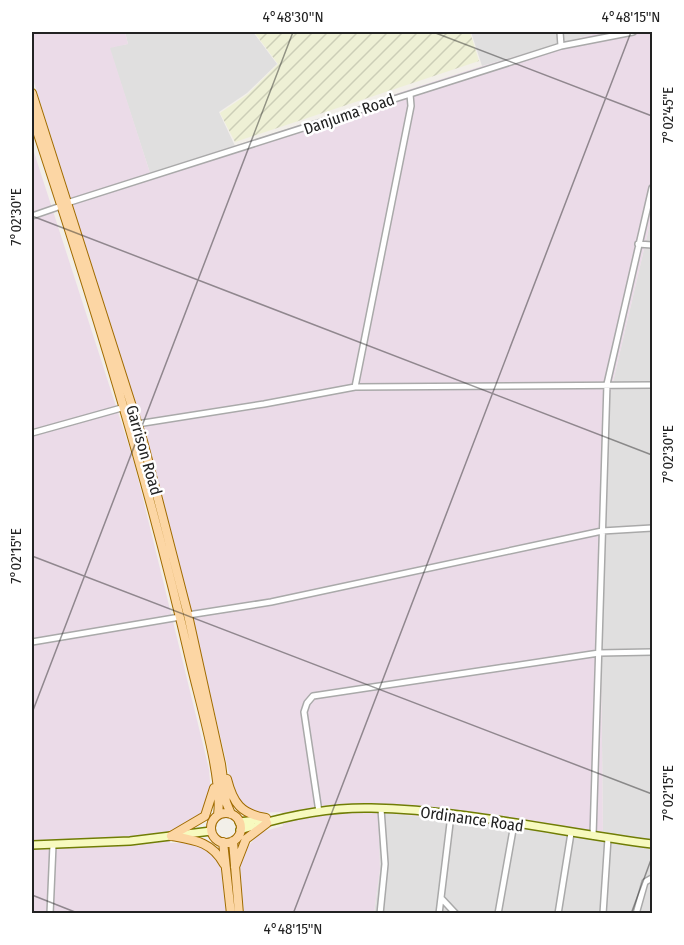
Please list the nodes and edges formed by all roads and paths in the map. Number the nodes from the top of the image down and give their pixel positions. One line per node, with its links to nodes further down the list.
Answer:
1 (560, 32): 3 (street)
2 (633, 32): 3 (street, Danjuma Road)
3 (561, 46): 5 (street, Danjuma Road)
4 (32, 93): 8 (main road, Garrison Road)
5 (410, 94): 8 (street, Danjuma Road); 14 (street)
6 (32, 116): 8 (main road, Garrison Road)
7 (652, 188): 10 (street)
8 (64, 205): 9 (street, Danjuma Road); 15 (main road, Garrison Road); 16 (main road, Garrison Road)
9 (32, 216)
10 (638, 244): 11 (street); 12 (street)
11 (652, 245)
12 (607, 384): 13 (street); 14 (street); 19 (street)
13 (652, 385)
14 (355, 387): 16 (street)
15 (125, 407): 17 (street); 20 (main road, Garrison Road)
16 (137, 424): 20 (main road, Garrison Road)
17 (32, 433)
18 (652, 528): 19 (street)
19 (602, 531): 20 (street); 23 (street)
20 (184, 616): 21 (street); 24 (main road, Garrison Road); 25 (main road, Garrison Road)
21 (32, 642)
22 (652, 652): 23 (street)
23 (599, 653): 27 (street); 37 (street)
24 (221, 764): 28 (main road, Garrison Road); 31 (main road)
25 (215, 774): 29 (main road, Garrison Road); 36 (main road)
26 (381, 808): 27 (street, Ordinance Road); 30 (street, Ordinance Road); 50 (street)
27 (319, 812): 31 (street, Ordinance Road)
28 (231, 814): 29 (main road); 33 (main road)
29 (218, 815): 34 (main road)
30 (451, 815): 32 (street, Ordinance Road); 46 (street)
31 (266, 820): 33 (street, Ordinance Road); 44 (main road)
32 (514, 824): 35 (street, Ordinance Road); 53 (street)
33 (240, 826): 39 (main road)
34 (211, 831): 36 (street); 40 (main road)
35 (571, 832): 37 (street, Ordinance Road); 54 (street)
36 (171, 836): 41 (street); 44 (main road)
37 (592, 836): 38 (street, Ordinance Road)
38 (608, 838): 42 (street, Ordinance Road); 55 (street)
39 (232, 841): 40 (main road); 44 (main road)
40 (223, 842): 44 (main road)
41 (53, 844): 43 (street); 47 (street)
42 (652, 844)
43 (32, 845)
44 (231, 869): 48 (main road); 49 (main road)
45 (652, 878): 56 (street)
46 (442, 899): 51 (street); 52 (street)
47 (50, 914)
48 (231, 914)
49 (239, 914)
50 (380, 914)
51 (439, 914)
52 (456, 914)
53 (498, 914)
54 (558, 914)
55 (603, 914)
56 (636, 914)

